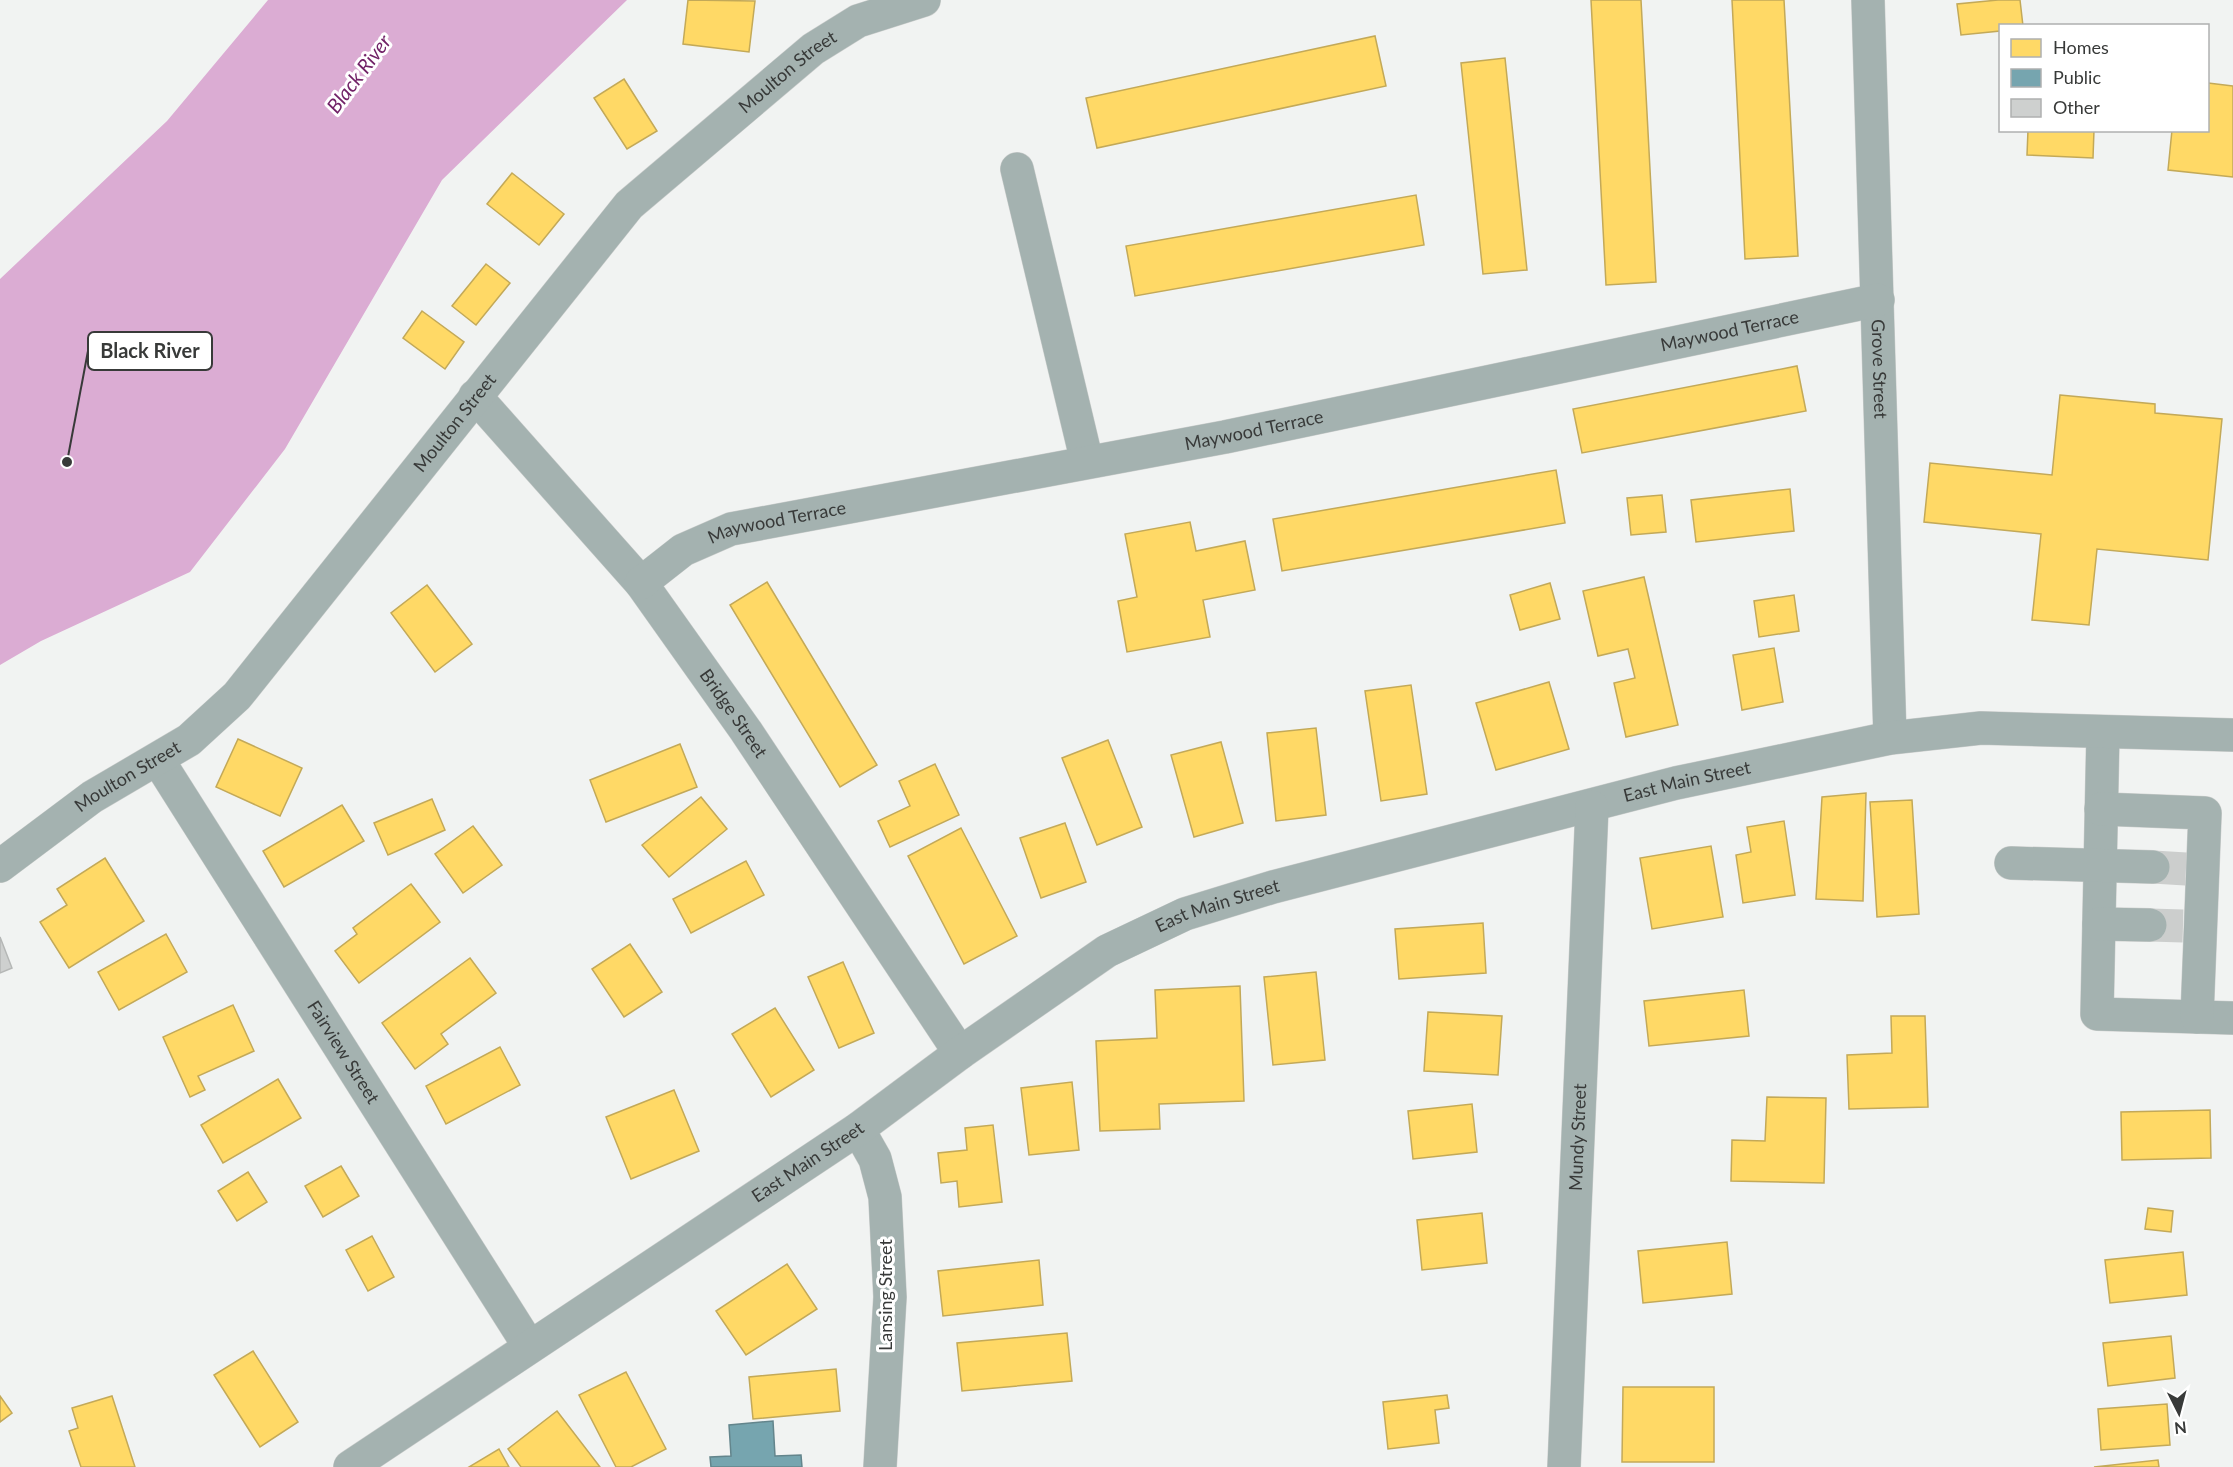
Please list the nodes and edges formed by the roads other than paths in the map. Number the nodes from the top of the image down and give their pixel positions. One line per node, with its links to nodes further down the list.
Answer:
1 (924, 0): 5 (street, Moulton Street)
2 (1868, 0): 4 (street, Grove Street)
3 (1017, 169): 6 (street)
4 (1878, 300): 6 (street, Maywood Terrace); 10 (street, Grove Street)
5 (475, 396): 7 (street, Bridge Street); 11 (street, Moulton Street)
6 (1087, 462): 7 (street, Maywood Terrace)
7 (641, 583): 22 (street, Bridge Street)
8 (2103, 732): 9 (street, East Main Street); 10 (street, East Main Street); 13 (street)
9 (2233, 735)
10 (1890, 738): 12 (street, East Main Street)
11 (158, 760): 16 (street, Moulton Street); 24 (street, Fairview Street)
12 (1592, 807): 22 (street, East Main Street); 27 (street, Mundy Street)
13 (2101, 809): 15 (street); 20 (street)
14 (2011, 863): 15 (street)
15 (2100, 865): 17 (street); 18 (street)
16 (0, 866)
17 (2152, 867)
18 (2099, 924): 19 (street); 20 (street)
19 (2150, 925)
20 (2197, 1017): 21 (street)
21 (2233, 1018)
22 (960, 1053): 23 (street, East Main Street)
23 (858, 1129): 24 (street, East Main Street); 26 (street, Lansing Street)
24 (529, 1346): 25 (street, East Main Street)
25 (350, 1467)
26 (880, 1467)
27 (1564, 1467)

